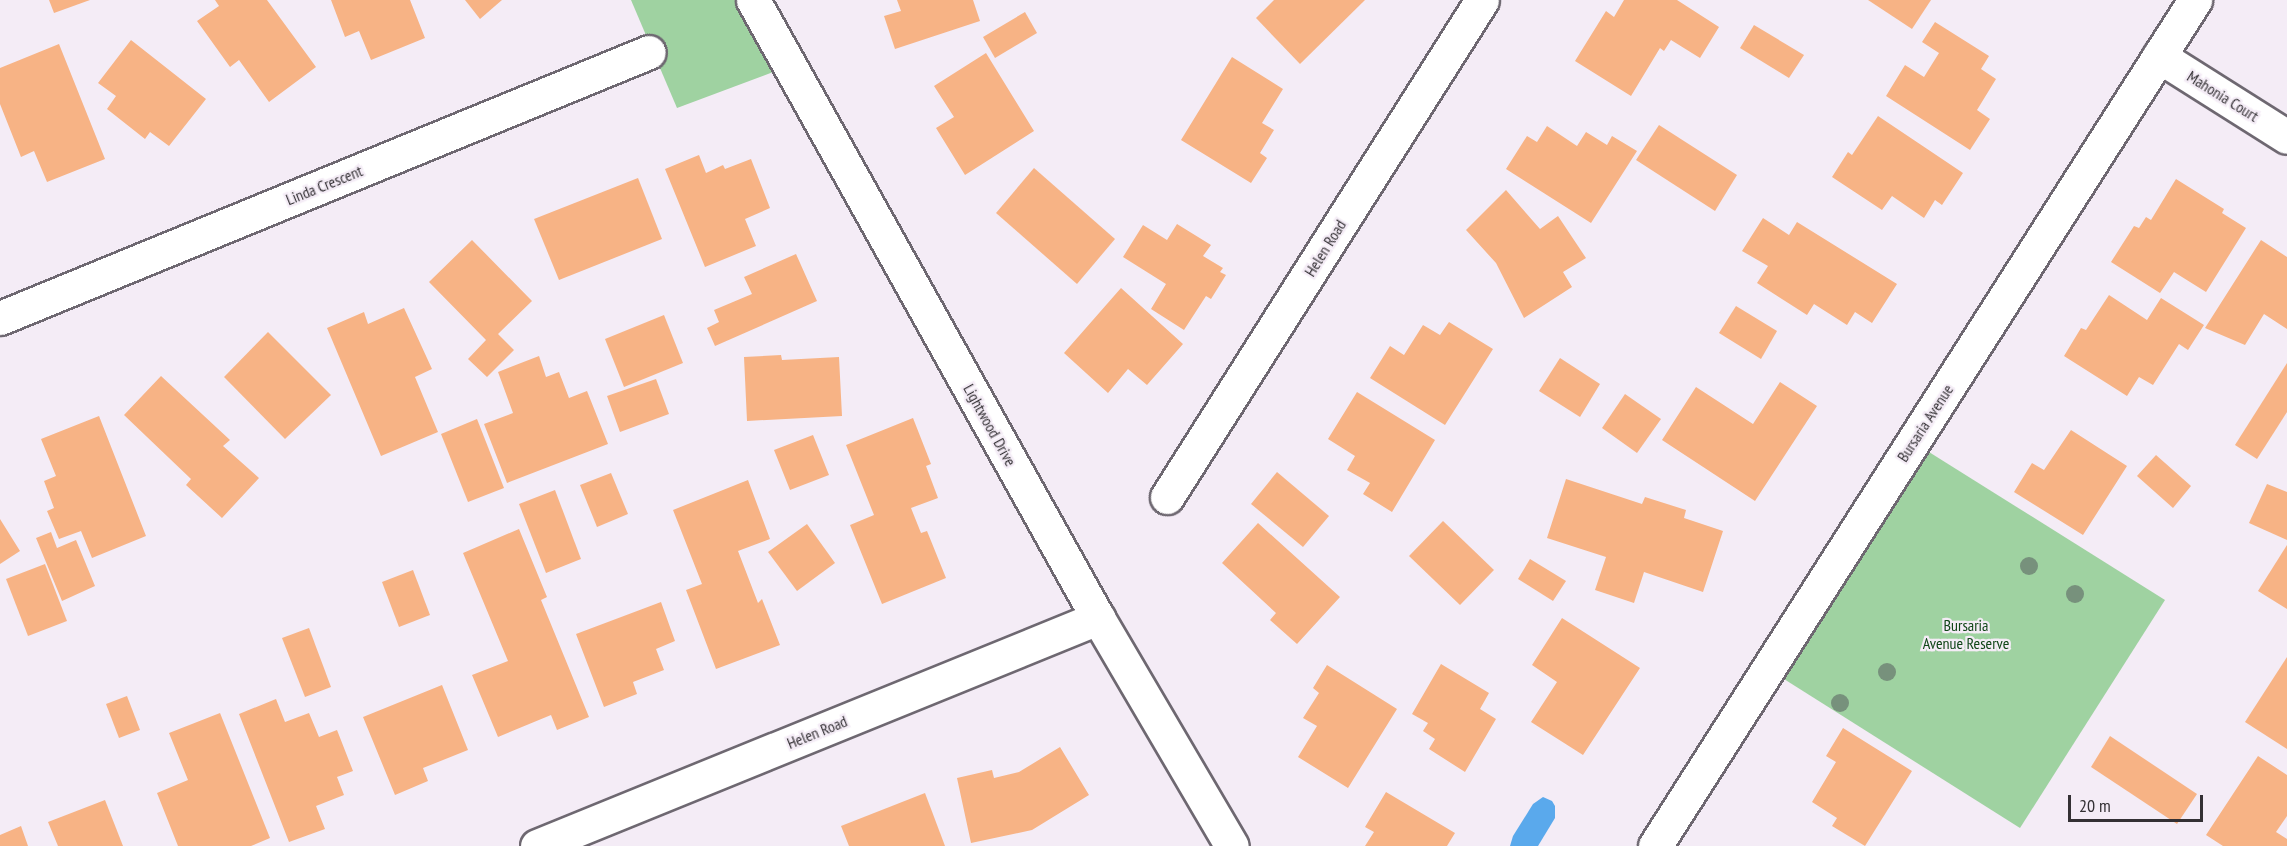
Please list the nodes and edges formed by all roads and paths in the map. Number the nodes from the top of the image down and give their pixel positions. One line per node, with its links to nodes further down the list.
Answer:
1 (1482, 0): 8 (street, Helen Road)
2 (2195, 0): 5 (street, Bursaria Avenue)
3 (760, 4): 9 (street, Lightwood Drive)
4 (649, 52): 7 (street, Linda Crescent)
5 (2159, 56): 6 (street, Mahonia Court); 12 (street, Bursaria Avenue)
6 (2287, 137)
7 (0, 318)
8 (1167, 497)
9 (1098, 618): 10 (street, Helen Road); 11 (street, Lightwood Drive)
10 (537, 846)
11 (1232, 846)
12 (1655, 846)

